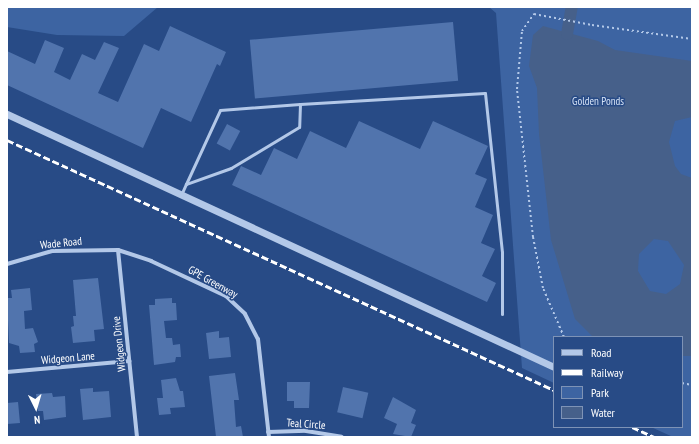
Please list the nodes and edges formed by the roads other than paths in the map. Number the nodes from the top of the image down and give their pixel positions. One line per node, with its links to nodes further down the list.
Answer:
1 (300, 104): 3 (lane); 3 (lane); 7 (lane)
2 (7, 114): 4 (street)
3 (186, 184): 4 (lane)
4 (181, 195): 9 (street)
5 (118, 250): 6 (street, Wade Road); 8 (street, Widgeon Drive); 11 (street, GPE Greenway)
6 (7, 264)
7 (502, 314)
8 (130, 361): 10 (street, Widgeon Lane); 12 (street, Widgeon Drive)
9 (553, 367)
10 (7, 372)
11 (268, 432): 13 (street, GPE Greenway); 14 (street, Teal Circle)
12 (137, 437)
13 (268, 437)
14 (342, 437)

